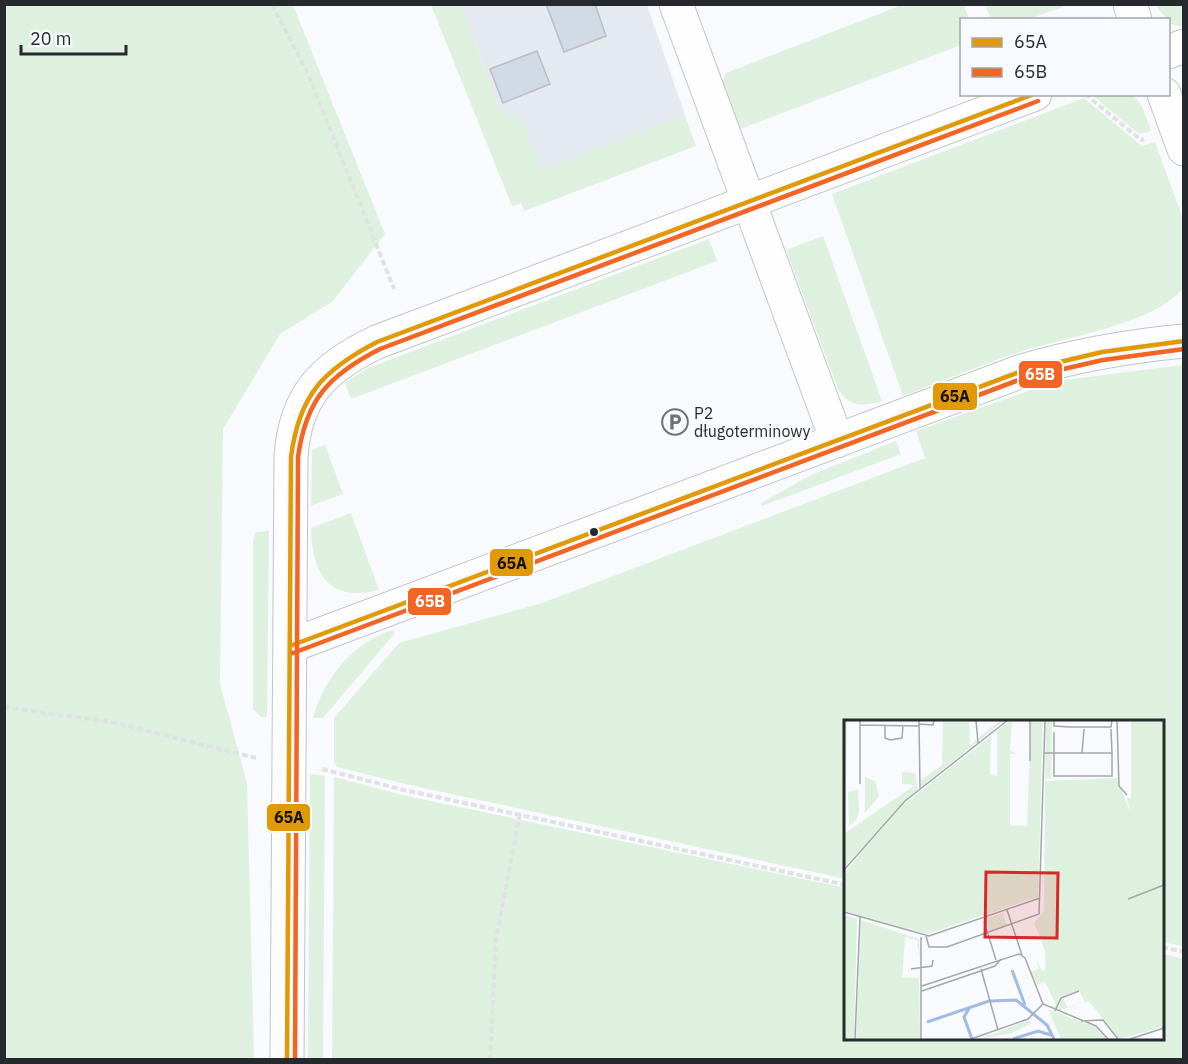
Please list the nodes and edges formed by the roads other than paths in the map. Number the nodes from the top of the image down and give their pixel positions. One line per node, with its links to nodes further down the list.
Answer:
1 (676, 4): 5 (street)
2 (1030, 96): 5 (street)
3 (1165, 96): 4 (street)
4 (1184, 149)
5 (747, 203): 9 (street); 10 (street)
6 (1184, 322): 8 (street)
7 (1184, 341): 8 (street)
8 (1149, 344): 9 (street)
9 (837, 441): 10 (street)
10 (290, 646): 11 (street)
11 (287, 1059)

